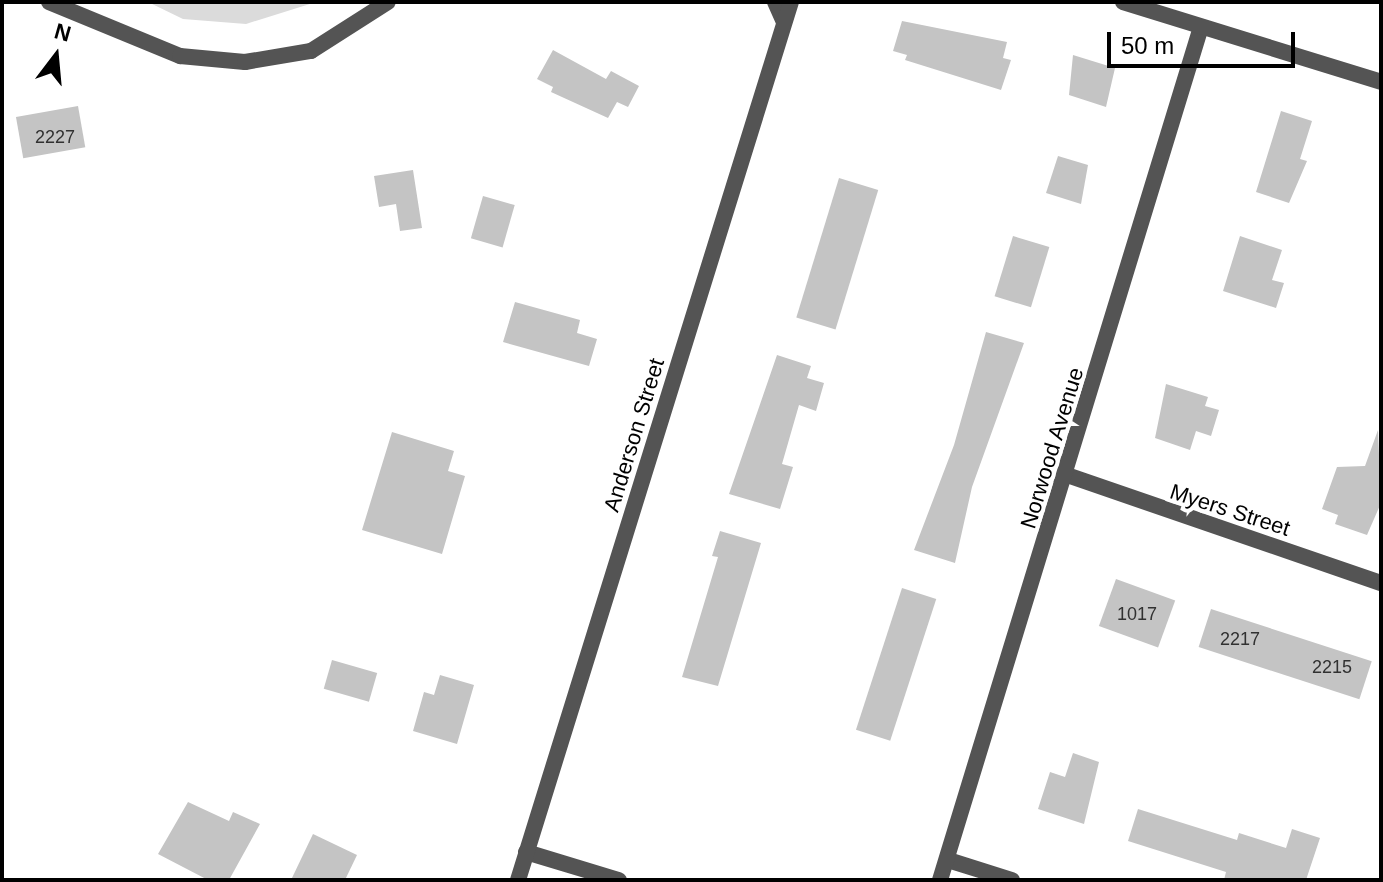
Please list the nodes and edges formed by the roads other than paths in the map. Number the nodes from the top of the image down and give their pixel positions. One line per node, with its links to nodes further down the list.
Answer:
1 (49, 2): 2 (street)
2 (388, 2)
3 (775, 2): 6 (street)
4 (791, 2): 6 (street, Anderson Street)
5 (1123, 2): 7 (street)
6 (783, 20): 11 (street, Anderson Street)
7 (1201, 27): 8 (street); 9 (street, Norwood Avenue)
8 (1381, 82)
9 (1067, 475): 10 (street, Myers Street); 12 (street, Norwood Avenue)
10 (1381, 583)
11 (526, 852): 13 (street, Anderson Street); 14 (street)
12 (948, 860): 15 (street, Norwood Avenue); 16 (street)
13 (518, 880)
14 (619, 880)
15 (940, 880)
16 (1012, 880)

